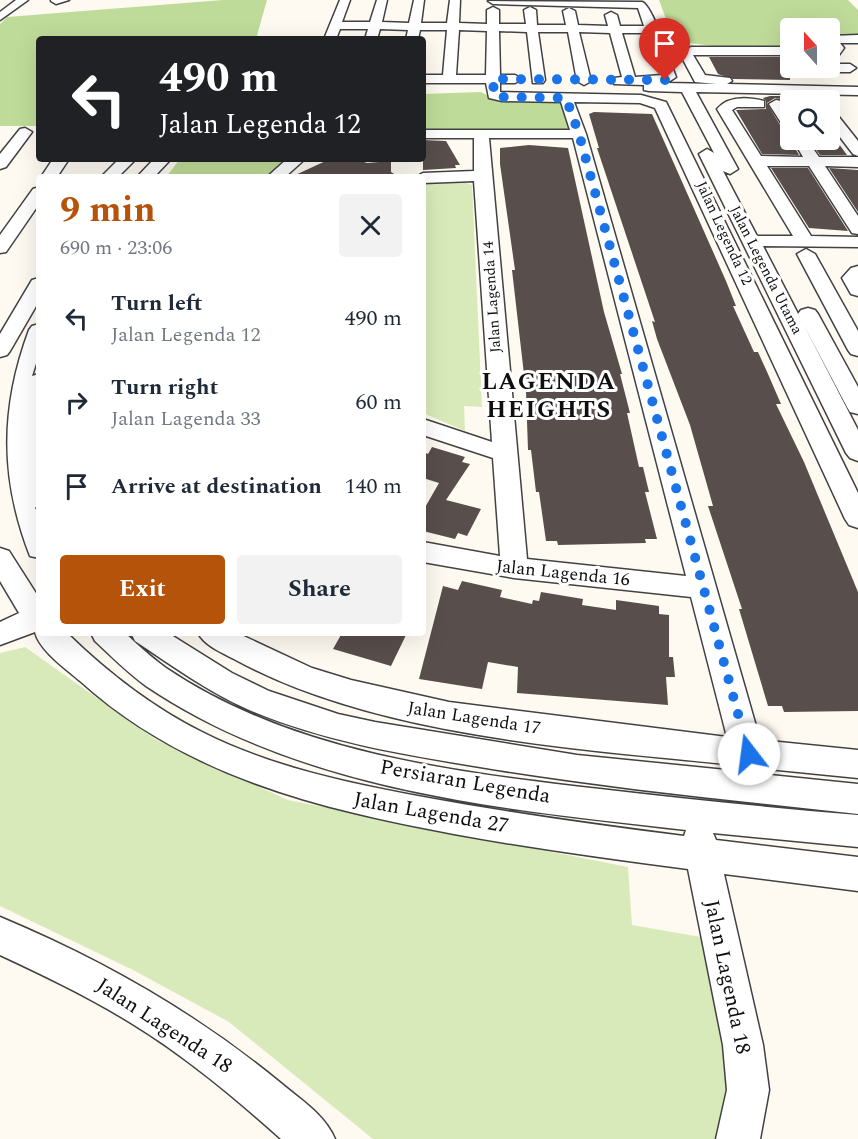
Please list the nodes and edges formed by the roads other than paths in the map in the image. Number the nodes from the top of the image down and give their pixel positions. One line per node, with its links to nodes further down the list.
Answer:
1 (23, 0): 13 (street)
2 (64, 0): 8 (street)
3 (345, 0): 14 (street)
4 (382, 0): 15 (street)
5 (419, 0): 16 (street)
6 (455, 0): 17 (street)
7 (493, 0): 9 (street); 18 (street)
8 (56, 1)
9 (529, 1): 10 (street); 19 (street)
10 (545, 1): 11 (street)
11 (567, 2): 12 (street); 20 (street)
12 (607, 2): 21 (street); 22 (street)
13 (0, 16)
14 (335, 25): 15 (street); 23 (street)
15 (375, 26): 16 (street); 24 (street)
16 (414, 26): 17 (street); 25 (street)
17 (454, 27): 18 (street); 35 (street)
18 (493, 28): 19 (street); 38 (street)
19 (532, 28): 20 (street); 38 (street)
20 (573, 29): 21 (street); 39 (street)
21 (615, 30): 22 (street); 36 (street)
22 (653, 30): 41 (street)
23 (331, 36)
24 (372, 36)
25 (412, 36)
26 (840, 39): 27 (street)
27 (858, 39)
28 (780, 51): 30 (street)
29 (840, 57): 33 (street)
30 (691, 66): 31 (street); 37 (street)
31 (713, 66)
32 (840, 66): 33 (street)
33 (855, 66)
34 (426, 79): 35 (street)
35 (449, 79): 38 (street)
36 (630, 81): 39 (street); 41 (street)
37 (858, 83)
38 (493, 84): 39 (street, Jalan Legenda 12); 40 (street); 41 (street); 42 (street)
39 (585, 84): 53 (street); 71 (street, Jalan Legenda 12)
40 (426, 85)
41 (678, 89): 43 (street); 44 (street); 72 (street, Jalan Legenda Utama)
42 (426, 90)
43 (858, 91)
44 (780, 96)
45 (840, 101): 46 (street)
46 (856, 102)
47 (780, 104): 56 (street)
48 (840, 128): 55 (street)
49 (8, 132): 50 (street)
50 (32, 132): 63 (street)
51 (481, 133): 52 (street); 53 (street); 68 (street, Jalan Lagenda 14)
52 (426, 134)
53 (579, 134): 101 (street)
54 (806, 150): 61 (street)
55 (858, 151)
56 (755, 161): 61 (street); 80 (street)
57 (125, 162): 64 (street)
58 (144, 162): 65 (street)
59 (160, 162): 66 (street)
60 (293, 162): 67 (street)
61 (814, 162): 62 (street); 76 (street)
62 (858, 162)
63 (0, 164)
64 (112, 174)
65 (133, 174)
66 (148, 174)
67 (279, 174)
68 (482, 176): 69 (street); 93 (street, Jalan Lagenda 14)
69 (426, 178)
70 (36, 196): 74 (street)
71 (706, 196): 72 (street); 96 (street, Jalan Legenda 12)
72 (736, 196): 78 (street, Jalan Legenda Utama)
73 (0, 222): 74 (street)
74 (18, 222): 75 (street); 79 (street)
75 (36, 222)
76 (858, 229)
77 (858, 242): 80 (street)
78 (763, 247): 80 (street); 85 (street, Jalan Legenda Utama); 94 (street, Jalan Legenda Utama)
79 (0, 248)
80 (806, 248): 81 (street); 86 (street)
81 (858, 254)
82 (858, 272): 84 (street)
83 (36, 289): 88 (street)
84 (858, 290)
85 (805, 309): 86 (street); 91 (street, Jalan Legenda Utama)
86 (846, 328): 89 (street)
87 (36, 337): 97 (street)
88 (1, 348)
89 (858, 350)
90 (36, 390): 95 (street)
91 (858, 407)
92 (426, 427): 93 (street)
93 (504, 453): 100 (street, Jalan Lagenda 14)
94 (858, 453)
95 (36, 490)
96 (858, 519)
97 (36, 544)
98 (426, 553): 100 (street, Jalan Lagenda 16)
99 (0, 558): 102 (street, Jalan Lagenda 27)
100 (514, 568): 101 (street, Jalan Lagenda 16)
101 (704, 588): 109 (street)
102 (36, 615)
103 (36, 624): 104 (street)
104 (0, 634)
105 (54, 636): 115 (street, Jalan Lagenda 27)
106 (109, 636): 113 (street, Persiaran Legenda)
107 (150, 636): 111 (street, Persiaran Legenda)
108 (217, 636): 109 (street, Jalan Lagenda 17)
109 (749, 754): 110 (street); 111 (street)
110 (858, 764)
111 (757, 787): 112 (street, Persiaran Legenda)
112 (858, 799)
113 (694, 815): 114 (street, Persiaran Legenda); 115 (street, Jalan Lagenda 18)
114 (858, 831)
115 (702, 855): 116 (street, Jalan Lagenda 27); 119 (street, Jalan Lagenda 18)
116 (858, 874)
117 (0, 936): 118 (street, Jalan Lagenda 18)
118 (313, 1139)
119 (738, 1139)

